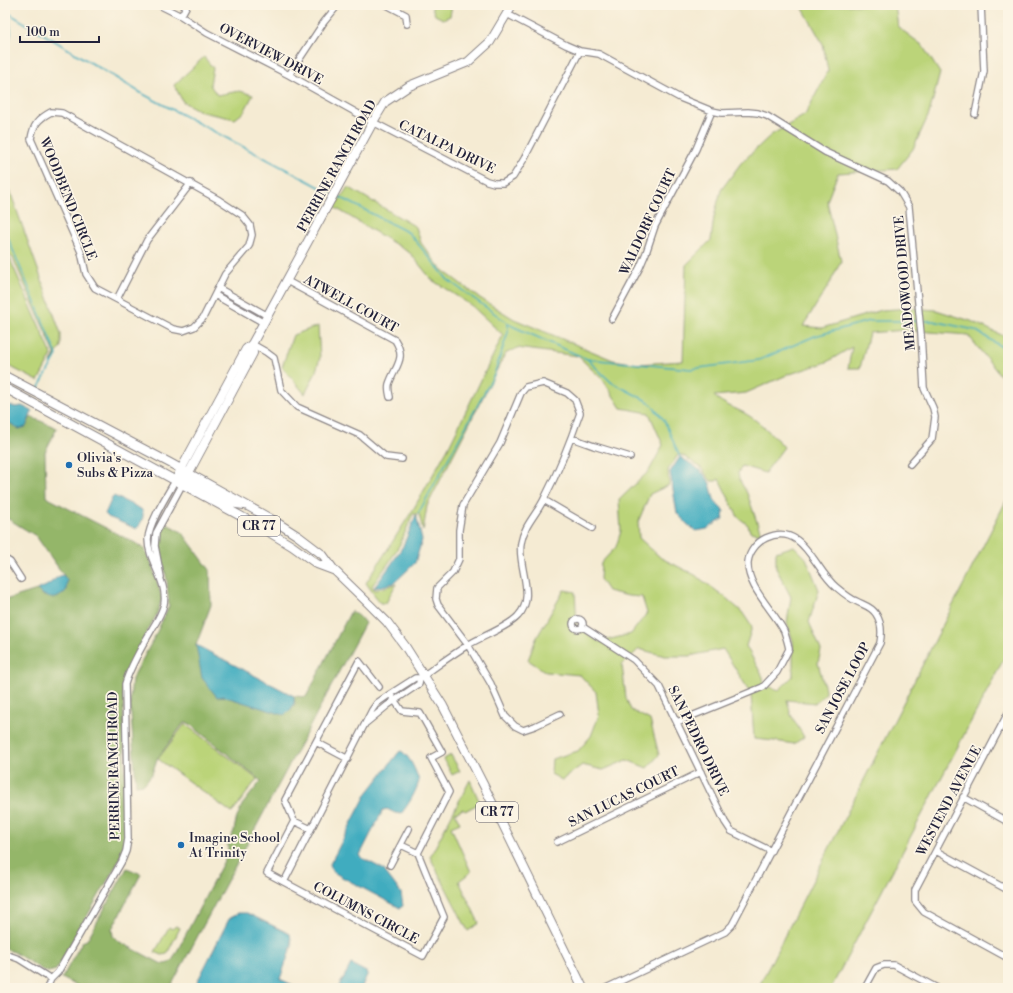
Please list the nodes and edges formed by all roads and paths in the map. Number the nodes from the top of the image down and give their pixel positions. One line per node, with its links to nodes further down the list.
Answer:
1 (159, 5): 8 (street, OVERVIEW DRIVE)
2 (187, 5): 8 (street)
3 (338, 5): 11 (street)
4 (387, 5): 9 (street)
5 (512, 5): 7 (main road, PERRINE RANCH ROAD)
6 (981, 5): 13 (street)
7 (507, 14): 10 (street, MEADOWOOD DRIVE); 14 (main road, PERRINE RANCH ROAD)
8 (181, 16): 11 (street, OVERVIEW DRIVE)
9 (407, 24)
10 (580, 51): 12 (street, MEADOWOOD DRIVE); 14 (street, CATALPA DRIVE)
11 (289, 75): 14 (street, OVERVIEW DRIVE)
12 (712, 112): 21 (street, WALDORF COURT); 31 (street, MEADOWOOD DRIVE)
13 (975, 114)
14 (373, 122): 16 (main road, PERRINE RANCH ROAD)
15 (190, 184): 17 (street, WOODBEND CIRCLE); 19 (street); 19 (street, WOODBEND CIRCLE)
16 (287, 281): 20 (main road, PERRINE RANCH ROAD); 25 (street, ATWELL COURT)
17 (218, 288): 18 (street, WOODBEND CIRCLE); 20 (street)
18 (215, 295): 19 (street, WOODBEND CIRCLE); 20 (street)
19 (117, 299)
20 (266, 319): 22 (main road, PERRINE RANCH ROAD)
21 (612, 320)
22 (252, 344): 30 (street); 32 (main road, PERRINE RANCH ROAD)
23 (5, 376): 27 (main road, CR 77)
24 (5, 388): 26 (main road, CR 77)
25 (390, 397)
26 (41, 407): 27 (main road); 32 (main road, CR 77)
27 (66, 408): 32 (main road, CR 77)
28 (572, 438): 29 (street); 33 (street); 39 (street)
29 (630, 457)
30 (402, 459)
31 (910, 464)
32 (181, 477): 36 (main road, CR 77); 36 (main road, CR 77); 66 (street, PERRINE RANCH ROAD)
33 (544, 500): 34 (street); 39 (street)
34 (592, 528)
35 (5, 559): 37 (street)
36 (334, 570): 40 (main road, CR 77)
37 (21, 579)
38 (583, 627): 46 (street, SAN PEDRO DRIVE)
39 (468, 645): 40 (street); 45 (street)
40 (422, 677): 42 (street); 43 (street); 68 (main road, CR 77)
41 (379, 687): 48 (street)
42 (390, 694): 43 (street); 47 (street)
43 (394, 701): 47 (street); 60 (street)
44 (1008, 713): 51 (street, WESTEND AVENUE)
45 (560, 714)
46 (677, 722): 50 (street, SAN PEDRO DRIVE); 58 (street, SAN JOSE LOOP)
47 (366, 723): 49 (street)
48 (316, 742): 49 (street); 52 (street)
49 (348, 759): 54 (street)
50 (701, 772): 56 (street, SAN LUCAS COURT); 58 (street, SAN PEDRO DRIVE)
51 (963, 797): 53 (street); 59 (street, WESTEND AVENUE)
52 (294, 821): 54 (street); 62 (street, COLUMNS CIRCLE)
53 (1008, 822)
54 (311, 829): 62 (street)
55 (409, 829): 57 (street)
56 (557, 842)
57 (401, 845): 60 (street); 61 (street)
58 (771, 851): 69 (street, SAN JOSE LOOP)
59 (936, 851): 63 (street); 65 (street, WESTEND AVENUE)
60 (418, 854): 62 (street, COLUMNS CIRCLE)
61 (390, 865)
62 (284, 882)
63 (1008, 890)
64 (5, 954): 66 (street)
65 (1008, 958)
66 (51, 979): 67 (street, PERRINE RANCH ROAD)
67 (47, 988)
68 (583, 988)
69 (606, 988)
70 (865, 988): 71 (street)
71 (938, 988)

